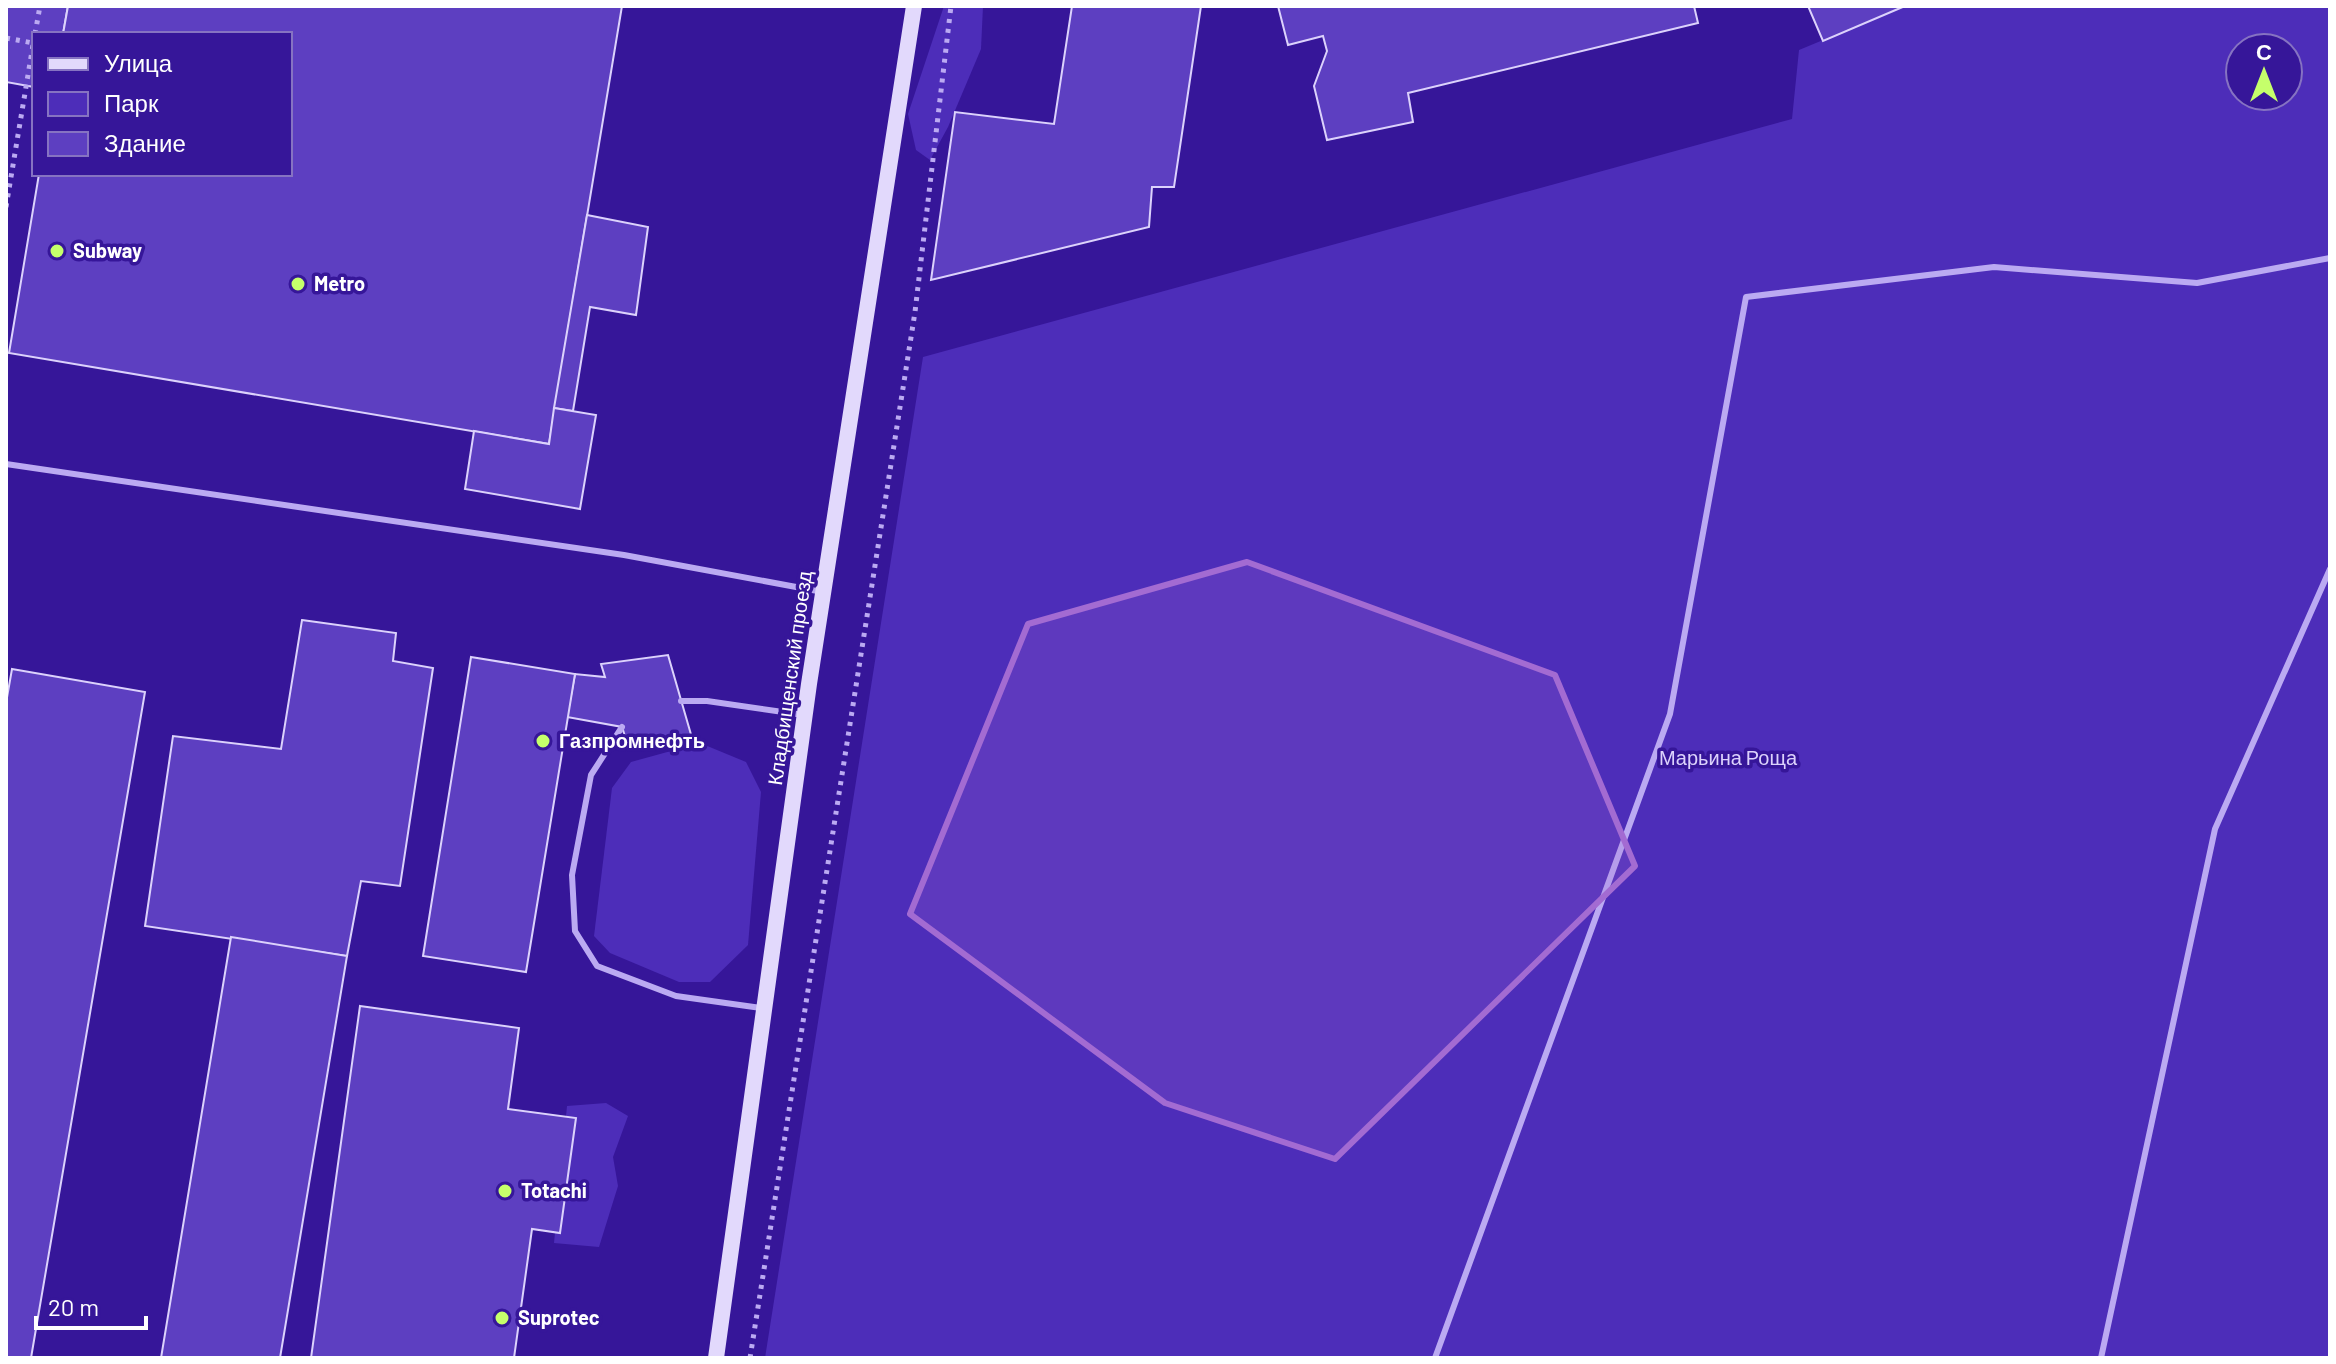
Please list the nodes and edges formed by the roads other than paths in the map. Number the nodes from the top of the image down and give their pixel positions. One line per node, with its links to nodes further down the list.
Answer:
1 (914, 6): 5 (street, Кладбищенский проезд)
2 (2330, 258): 11 (lane)
3 (6, 464): 5 (lane)
4 (2330, 569): 12 (lane)
5 (823, 592): 7 (street, Кладбищенский проезд)
6 (681, 701): 7 (lane)
7 (804, 715): 9 (street, Кладбищенский проезд)
8 (622, 727): 9 (lane)
9 (765, 1008): 10 (street, Кладбищенский проезд)
10 (716, 1358)
11 (1435, 1358)
12 (2101, 1358)

